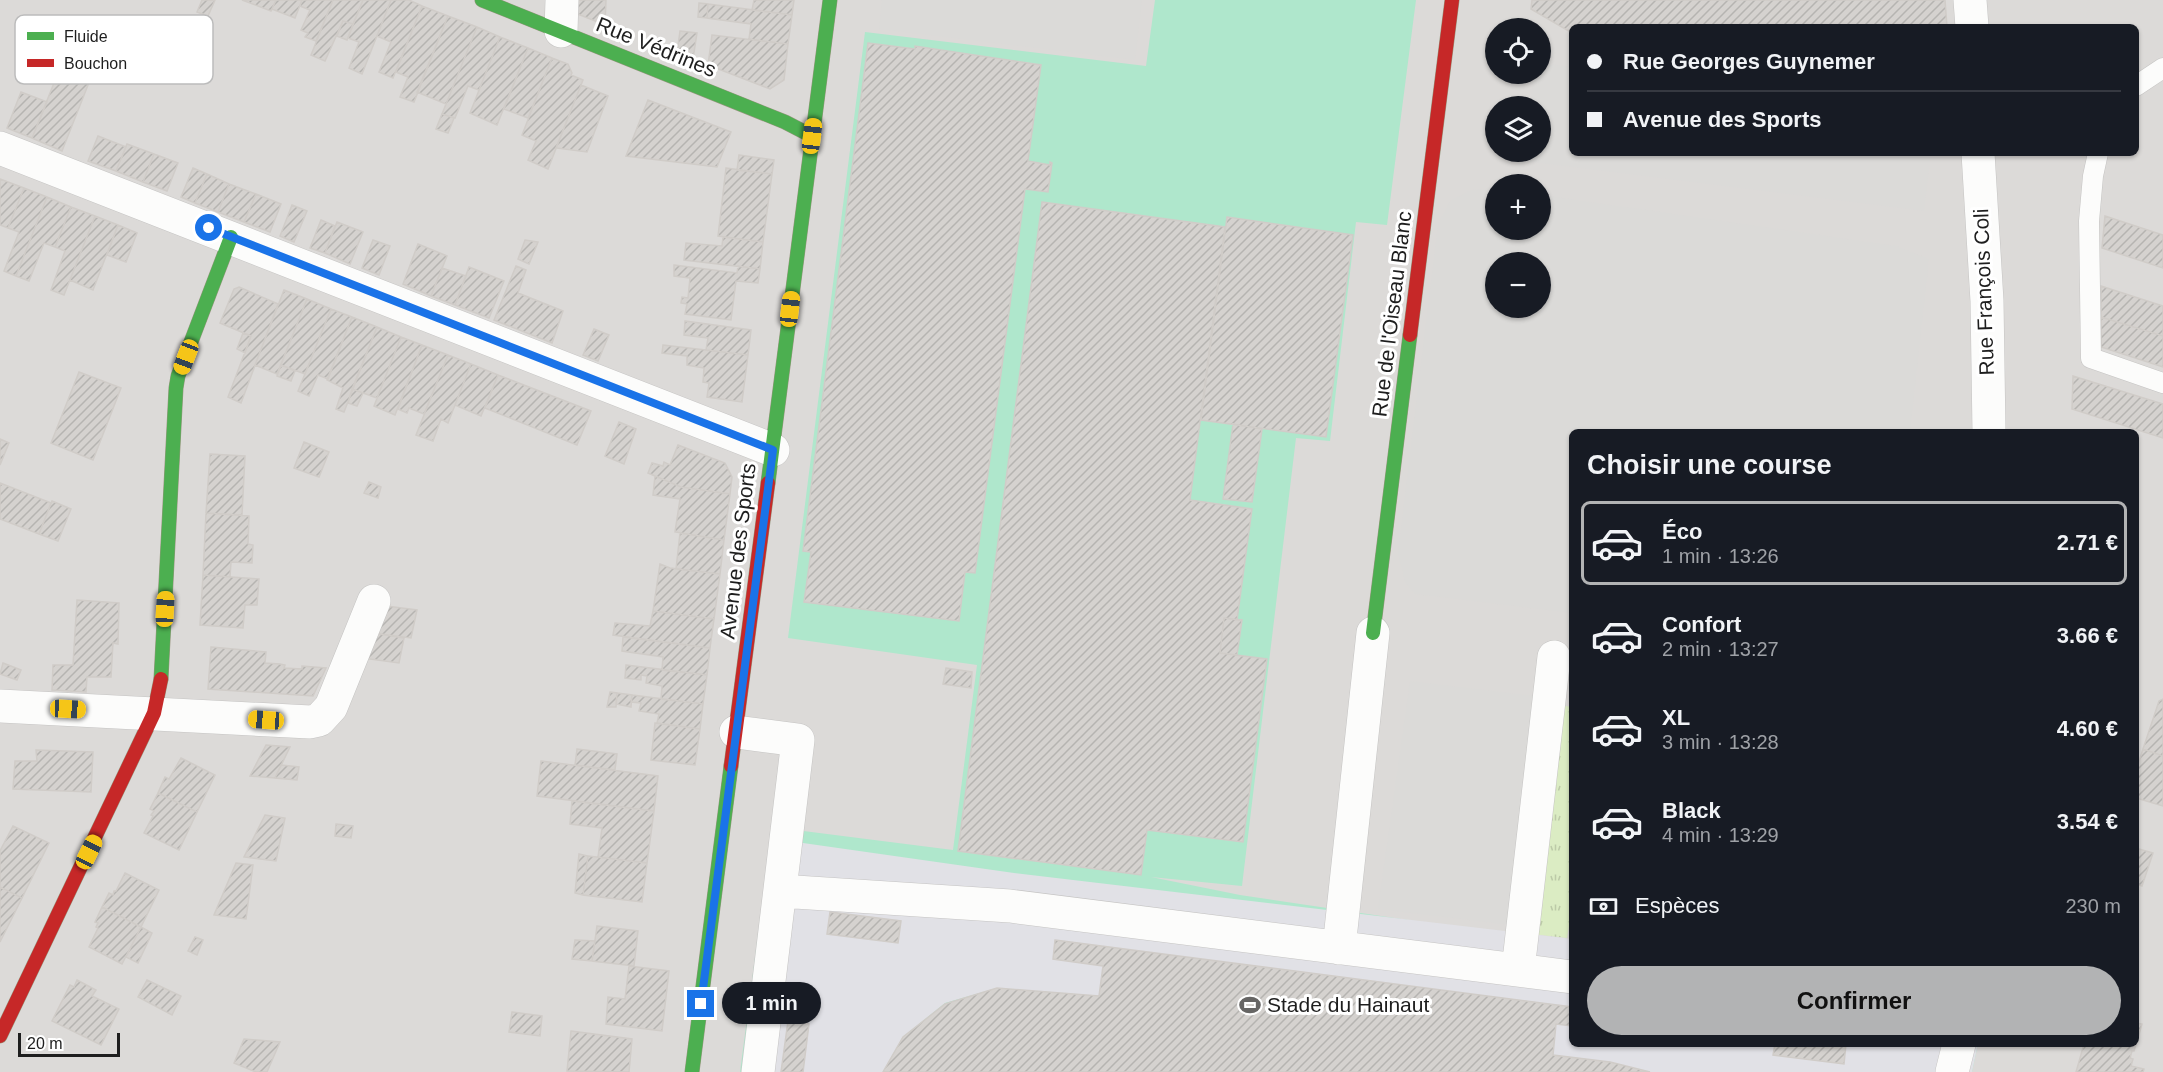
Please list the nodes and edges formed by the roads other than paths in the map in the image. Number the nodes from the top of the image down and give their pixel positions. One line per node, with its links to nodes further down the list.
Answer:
1 (482, 0): 5 (street, Rue Védrines)
2 (830, 0): 9 (street, Avenue des Sports)
3 (1452, 0): 18 (street, Rue de l'Oiseau Blanc)
4 (1970, 0): 6 (street)
5 (562, 16): 9 (street, Rue Védrines)
6 (1972, 24)
7 (2163, 68): 8 (lane)
8 (2139, 83)
9 (812, 136): 16 (street, Avenue des Sports)
10 (0, 148): 13 (street)
11 (1978, 156): 15 (street, Rue François Coli)
12 (2097, 156): 14 (lane)
13 (231, 237): 16 (street); 21 (street)
14 (2163, 383)
15 (1989, 429)
16 (773, 450): 22 (street, Avenue des Sports)
17 (374, 602): 21 (street)
18 (1373, 633): 24 (street)
19 (1554, 657): 25 (street)
20 (0, 706): 21 (street)
21 (154, 713): 27 (street)
22 (736, 732): 23 (street); 29 (street, Avenue des Sports)
23 (780, 891): 24 (street); 30 (street)
24 (1339, 948): 25 (street)
25 (1518, 970): 26 (street)
26 (1569, 977)
27 (0, 1036)
28 (1958, 1047): 31 (street)
29 (692, 1072)
30 (758, 1072)
31 (1952, 1072)

